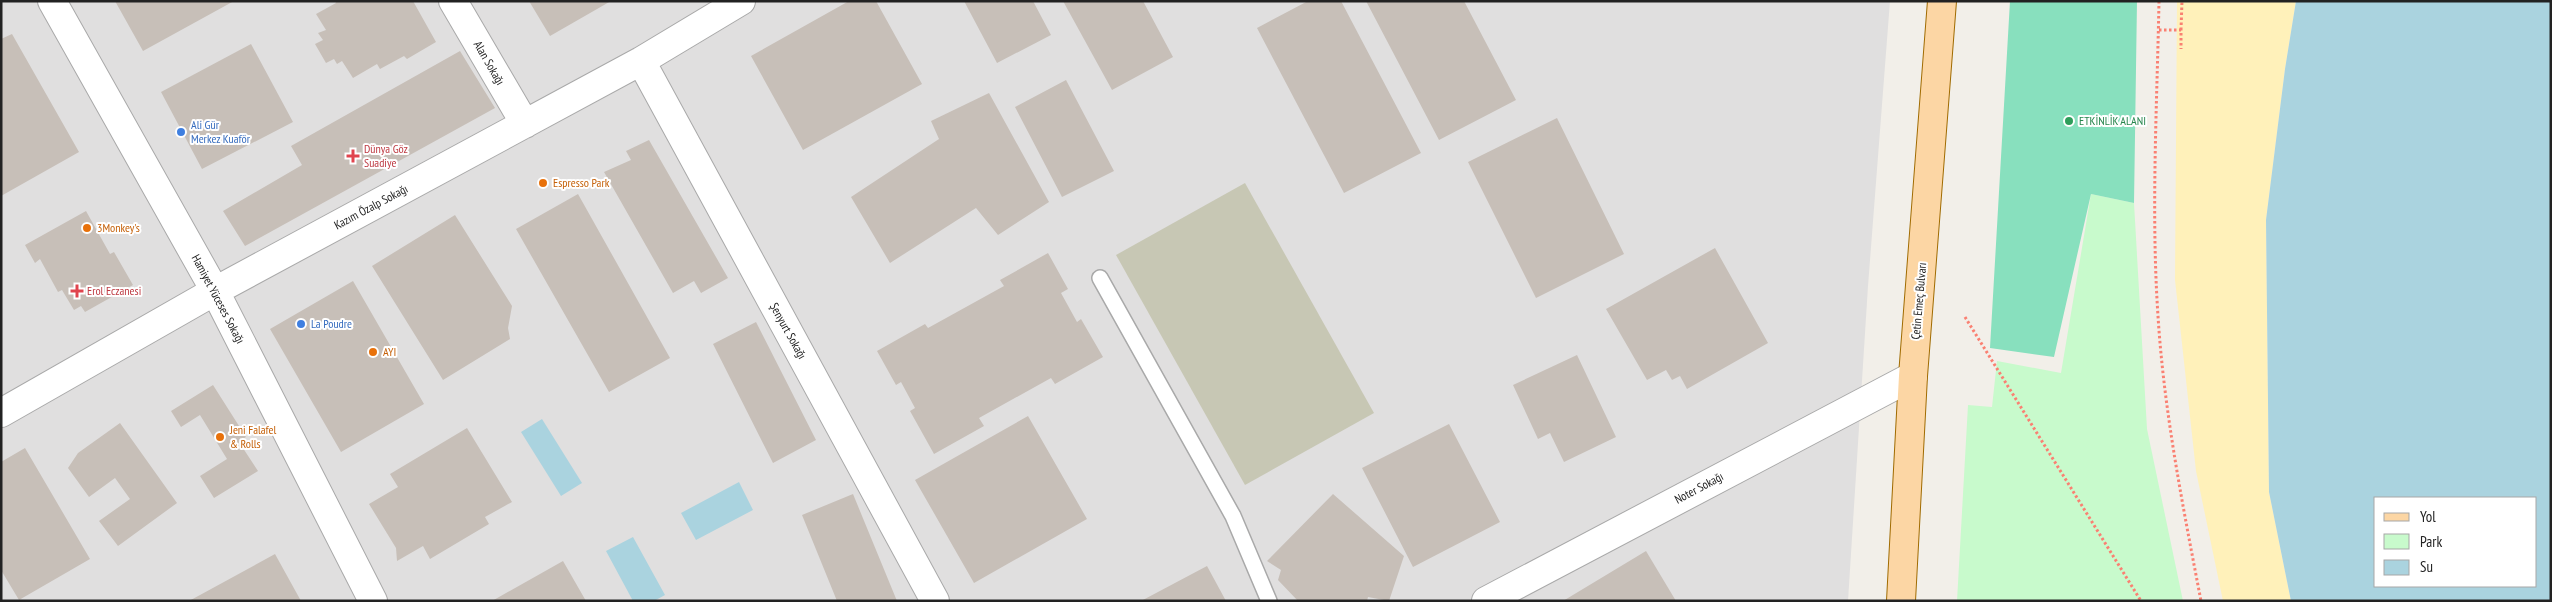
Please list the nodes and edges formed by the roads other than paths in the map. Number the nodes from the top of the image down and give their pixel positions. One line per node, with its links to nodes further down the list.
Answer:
1 (52, 1): 8 (street, Hamiyet Yüceses Sokağı)
2 (453, 1): 6 (street, Alan Sokağı)
3 (741, 1): 5 (street, Kazım Özalp Sokağı)
4 (1942, 1): 9 (main road, Çetin Emeç Bulvarı)
5 (640, 61): 6 (street, Kazım Özalp Sokağı); 12 (street, Şenyurt Sokağı)
6 (525, 124): 8 (street, Kazım Özalp Sokağı)
7 (1100, 278): 13 (lane)
8 (215, 291): 10 (street, Kazım Özalp Sokağı); 11 (street, Hamiyet Yüceses Sokağı)
9 (1913, 376): 14 (street, Noter Sokağı); 15 (main road, Çetin Emeç Bulvarı)
10 (1, 413)
11 (373, 601)
12 (935, 601)
13 (1268, 601)
14 (1486, 601)
15 (1901, 601)

